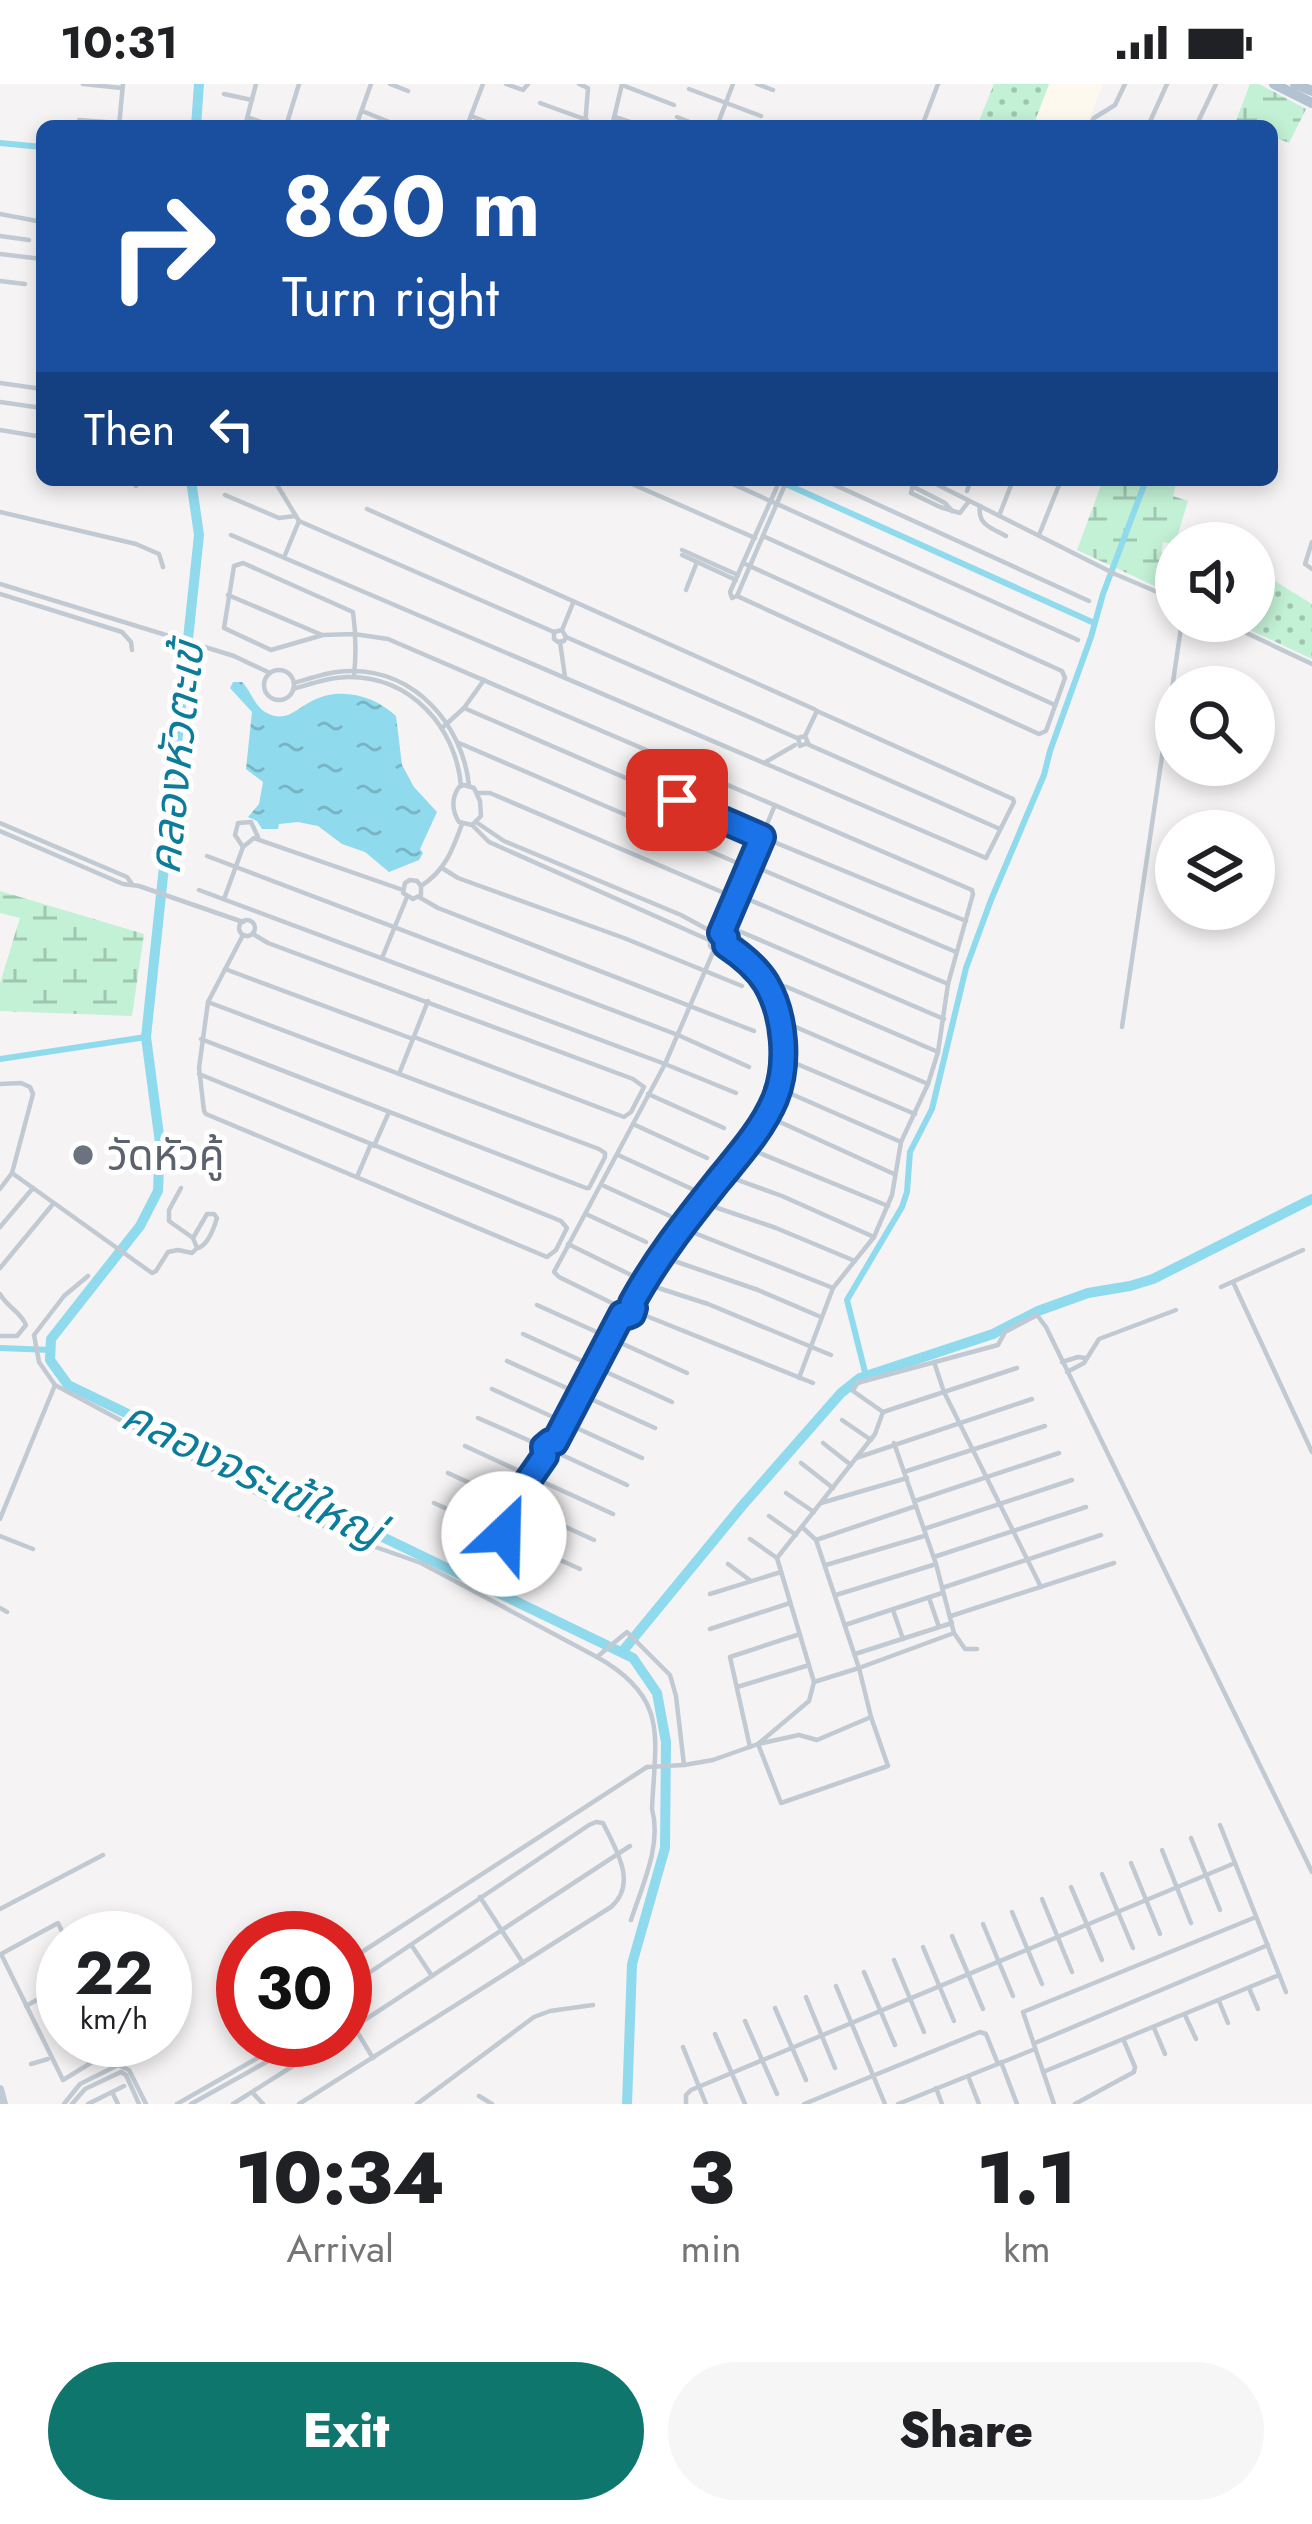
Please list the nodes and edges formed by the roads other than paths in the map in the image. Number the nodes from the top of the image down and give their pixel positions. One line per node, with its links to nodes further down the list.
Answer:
1 (83, 84): 19 (street)
2 (256, 84): 25 (street)
3 (299, 84): 39 (street)
4 (371, 84): 30 (street)
5 (390, 84): 23 (street)
6 (483, 84): 31 (street)
7 (506, 84): 8 (street)
8 (528, 84)
9 (579, 84): 45 (street)
10 (622, 84): 29 (street); 34 (street)
11 (733, 84): 27 (street)
12 (758, 84): 22 (street)
13 (938, 84): 50 (street)
14 (1125, 84): 51 (street)
15 (1167, 84): 52 (street)
16 (1216, 84): 53 (street)
17 (1274, 84): 28 (main road)
18 (1294, 84): 20 (main road)
19 (123, 86): 36 (street)
20 (1310, 87)
21 (688, 89): 27 (street)
22 (772, 90)
23 (408, 91)
24 (224, 94): 25 (street)
25 (252, 100): 33 (street)
26 (540, 103): 44 (street)
27 (726, 103): 32 (street); 49 (street)
28 (1312, 103)
29 (674, 105)
30 (362, 111): 40 (street); 41 (street)
31 (471, 116): 42 (street); 43 (street)
32 (761, 116)
33 (248, 117): 37 (street); 38 (street)
34 (615, 117): 46 (street); 47 (street)
35 (677, 117): 48 (street)
36 (119, 120)
37 (247, 120)
38 (256, 120)
39 (288, 120)
40 (358, 120)
41 (384, 120)
42 (469, 120)
43 (481, 120)
44 (579, 120)
45 (586, 120)
46 (614, 120)
47 (624, 120)
48 (685, 120)
49 (719, 120)
50 (924, 120)
51 (1093, 120)
52 (1151, 120)
53 (1199, 120)
54 (0, 214): 55 (street)
55 (36, 221)
56 (0, 236): 57 (street)
57 (29, 239)
58 (0, 254): 59 (street)
59 (36, 258)
60 (0, 281): 61 (street)
61 (25, 284)
62 (0, 383): 63 (street)
63 (36, 388)
64 (0, 402): 65 (street)
65 (36, 406)
66 (0, 430): 67 (street)
67 (36, 436)
68 (278, 486): 86 (street)
69 (637, 486): 90 (street)
70 (737, 486): 81 (street)
71 (781, 486): 81 (street)
72 (837, 486): 104 (street)
73 (917, 486): 80 (street)
74 (940, 486): 80 (street)
75 (969, 486): 78 (street)
76 (1011, 486): 85 (street)
77 (1059, 486): 88 (street)
78 (967, 491)
79 (225, 495): 86 (street)
80 (969, 501): 82 (street)
81 (773, 502): 90 (street); 110 (street)
82 (980, 506): 85 (street); 89 (street)
83 (367, 509): 105 (street)
84 (0, 512): 95 (street)
85 (999, 515): 88 (street)
86 (297, 519): 92 (street); 109 (street)
87 (231, 535): 92 (street)
88 (1040, 535): 100 (street)
89 (1006, 536)
90 (759, 538): 94 (street); 120 (street)
91 (1312, 542): 96 (street)
92 (284, 557): 117 (street)
93 (697, 562): 97 (street); 97 (street); 99 (street)
94 (746, 565): 97 (street); 103 (street); 120 (street)
95 (163, 566)
96 (1312, 569)
97 (737, 577): 103 (street)
98 (0, 584): 115 (street)
99 (686, 590)
100 (1155, 591)
101 (0, 594): 113 (street)
102 (228, 595): 107 (street); 108 (street); 108 (street)
103 (735, 597): 106 (street); 120 (street)
104 (1089, 602)
105 (574, 603): 109 (street); 122 (street)
106 (730, 606)
107 (354, 634): 108 (street); 116 (street); 118 (street)
108 (323, 635)
109 (561, 635): 117 (street); 124 (street)
110 (1078, 640)
111 (1179, 642): 171 (street)
112 (1265, 642): 114 (street)
113 (132, 650)
114 (1312, 664)
115 (270, 673): 119 (street); 119 (street)
116 (354, 674): 119 (street); 123 (street)
117 (565, 677): 126 (street)
118 (484, 680): 121 (street); 129 (street)
119 (293, 686)
120 (1056, 705)
121 (464, 708): 123 (street); 134 (street)
122 (817, 711): 124 (street); 133 (street)
123 (445, 726): 125 (street); 127 (street)
124 (800, 739): 126 (street); 133 (street)
125 (459, 743): 127 (street); 138 (street)
126 (764, 763): 133 (street)
127 (465, 786): 128 (street); 130 (street)
128 (478, 793): 131 (street); 145 (street)
129 (775, 805): 134 (street); 149 (street)
130 (462, 824): 131 (street); 140 (street)
131 (474, 824): 141 (street)
132 (0, 827): 150 (street)
133 (1000, 830)
134 (762, 837): 138 (street); 149 (street)
135 (258, 838): 136 (street); 136 (street); 144 (street)
136 (243, 847): 139 (street)
137 (207, 856): 139 (street)
138 (750, 866): 145 (street); 159 (street)
139 (236, 868): 148 (street); 152 (street)
140 (442, 868): 142 (street); 162 (street)
141 (585, 879): 153 (street); 156 (street)
142 (421, 886): 144 (street); 147 (street)
143 (199, 890): 148 (street)
144 (403, 890): 146 (street)
145 (737, 896): 151 (street); 164 (street)
146 (407, 897): 147 (street); 152 (street)
147 (418, 897): 168 (street)
148 (224, 899): 160 (street)
149 (966, 921): 159 (street)
150 (243, 922): 154 (street); 155 (street)
151 (725, 925): 153 (street); 169 (street)
152 (394, 927): 160 (street); 173 (street)
153 (718, 933): 156 (street); 157 (street)
154 (253, 934): 155 (street); 166 (street)
155 (243, 935): 161 (street)
156 (709, 940): 158 (street)
157 (726, 945): 158 (street); 163 (street)
158 (714, 950): 162 (street)
159 (956, 952): 164 (street)
160 (382, 958): 178 (street)
161 (225, 969): 167 (street); 174 (street)
162 (704, 970): 165 (street); 168 (street)
163 (766, 982): 170 (street); 176 (street)
164 (948, 984): 169 (street)
165 (742, 986)
166 (428, 1000): 174 (street); 174 (street)
167 (208, 1002): 175 (street); 181 (street)
168 (691, 1005): 172 (street); 173 (street)
169 (944, 1019): 176 (street)
170 (781, 1024): 177 (street); 183 (street)
171 (1122, 1027)
172 (754, 1031)
173 (678, 1035): 178 (street); 179 (street)
174 (413, 1038): 181 (street)
175 (202, 1039): 180 (street); 187 (street)
176 (938, 1052): 183 (street)
177 (783, 1058): 184 (street); 188 (street)
178 (665, 1064): 185 (street); 186 (street)
179 (749, 1067)
180 (199, 1074): 193 (street); 200 (street)
181 (398, 1074): 187 (street)
182 (0, 1084): 197 (street)
183 (928, 1084): 188 (street)
184 (779, 1088): 189 (street); 192 (street)
185 (736, 1093)
186 (648, 1094): 190 (street); 191 (street)
187 (389, 1112): 193 (street)
188 (915, 1114): 192 (street)
189 (766, 1116): 194 (street); 199 (street)
190 (633, 1124): 195 (street); 196 (street)
191 (724, 1128)
192 (901, 1142): 199 (street)
193 (372, 1145): 200 (street); 200 (street)
194 (746, 1147): 198 (street); 208 (street)
195 (618, 1154): 201 (street); 205 (street)
196 (707, 1158)
197 (12, 1173): 202 (street); 204 (street)
198 (723, 1174): 206 (street); 213 (street)
199 (894, 1174): 208 (street)
200 (356, 1177)
201 (602, 1185): 209 (street); 210 (street)
202 (32, 1188): 207 (street); 211 (street)
203 (181, 1188): 214 (street)
204 (0, 1189)
205 (692, 1189)
206 (701, 1202): 212 (street); 220 (street)
207 (53, 1204): 217 (street); 221 (street)
208 (888, 1206): 213 (street)
209 (585, 1214): 215 (street); 216 (street)
210 (670, 1216)
211 (0, 1227)
212 (681, 1227): 219 (street); 227 (street)
213 (874, 1237): 220 (street)
214 (193, 1238): 217 (street); 217 (street)
215 (646, 1242)
216 (568, 1244): 222 (street); 232 (street)
217 (197, 1248)
218 (1303, 1250): 224 (street)
219 (660, 1256): 225 (street); 233 (street)
220 (855, 1261): 227 (street)
221 (0, 1268)
222 (631, 1275)
223 (88, 1276): 249 (street)
224 (1233, 1282): 226 (street); 269 (street)
225 (643, 1283): 230 (street); 237 (street)
226 (1221, 1287)
227 (833, 1288): 233 (street)
228 (0, 1294): 235 (street)
229 (537, 1305): 236 (street)
230 (633, 1307): 232 (street); 232 (street); 247 (street)
231 (1176, 1310): 239 (street)
232 (621, 1311): 236 (street)
233 (821, 1317): 237 (street)
234 (523, 1334): 243 (street)
235 (0, 1336)
236 (610, 1339): 243 (street); 246 (street)
237 (811, 1347): 238 (street); 247 (street)
238 (831, 1355)
239 (1086, 1358): 242 (street); 245 (street)
240 (507, 1361): 252 (street)
241 (934, 1362): 242 (street); 251 (street); 255 (street)
242 (1062, 1362): 245 (street)
243 (595, 1366): 252 (street); 254 (street)
244 (1017, 1368): 251 (street)
245 (1067, 1372): 347 (street)
246 (687, 1373)
247 (799, 1378): 248 (street)
248 (813, 1383)
249 (55, 1385): 294 (street); 331 (street)
250 (492, 1389): 258 (street)
251 (944, 1392): 255 (street); 259 (street)
252 (580, 1394): 258 (street); 261 (street)
253 (1032, 1399): 259 (street)
254 (672, 1402)
255 (883, 1412): 262 (street)
256 (478, 1418): 267 (street)
257 (842, 1420): 262 (street)
258 (566, 1423): 263 (street); 273 (street)
259 (960, 1423): 265 (street); 268 (street)
260 (1045, 1426): 268 (street)
261 (655, 1429)
262 (871, 1440): 274 (street)
263 (555, 1442): 267 (street); 271 (street)
264 (824, 1443): 276 (street)
265 (894, 1444): 274 (street); 279 (street)
266 (465, 1446): 278 (street)
267 (544, 1447): 272 (street)
268 (973, 1450): 279 (street); 280 (street)
269 (1312, 1452)
270 (1059, 1453): 280 (street)
271 (560, 1454): 272 (street); 282 (street)
272 (545, 1456): 278 (street)
273 (642, 1458)
274 (856, 1458): 276 (street)
275 (800, 1463): 283 (street)
276 (851, 1465): 283 (street)
277 (448, 1473): 287 (street)
278 (530, 1475): 287 (street); 292 (street)
279 (906, 1475): 286 (street); 288 (street)
280 (986, 1477): 288 (street); 289 (street)
281 (1072, 1480): 289 (street)
282 (627, 1485)
283 (833, 1488): 286 (street)
284 (786, 1492): 291 (street)
285 (434, 1502): 298 (street)
286 (821, 1503): 291 (street)
287 (514, 1504): 298 (street); 303 (street)
288 (915, 1504): 297 (street); 304 (street)
289 (1000, 1504): 296 (street); 297 (street)
290 (1087, 1507): 296 (street)
291 (814, 1512): 295 (street)
292 (613, 1514)
293 (770, 1516): 299 (street)
294 (0, 1519)
295 (802, 1527): 299 (street); 304 (street)
296 (1013, 1531): 307 (street); 308 (street)
297 (925, 1532): 308 (street); 311 (street)
298 (504, 1534): 312 (street)
299 (796, 1535): 306 (street)
300 (1100, 1535): 307 (street)
301 (0, 1536): 305 (street)
302 (750, 1539): 306 (street)
303 (594, 1540)
304 (816, 1540): 311 (street)
305 (33, 1549)
306 (777, 1558): 313 (street)
307 (1027, 1559): 315 (street); 316 (street)
308 (935, 1560): 316 (street); 318 (street)
309 (1114, 1563): 315 (street)
310 (728, 1564): 314 (street)
311 (826, 1565): 318 (street)
312 (580, 1569)
313 (781, 1572): 314 (street); 320 (street)
314 (752, 1581): 317 (street)
315 (1041, 1587): 322 (street)
316 (943, 1590): 319 (street); 322 (street)
317 (710, 1594)
318 (836, 1595): 323 (street)
319 (929, 1597): 321 (street); 324 (street)
320 (790, 1603): 325 (street); 327 (street)
321 (892, 1609): 323 (street); 328 (street)
322 (952, 1619): 324 (street); 326 (street)
323 (845, 1624): 330 (street)
324 (939, 1627): 328 (street)
325 (710, 1629)
326 (954, 1633): 329 (street); 333 (street)
327 (800, 1634): 332 (street); 335 (street)
328 (903, 1639): 330 (street)
329 (977, 1649)
330 (855, 1654): 333 (street)
331 (599, 1655): 338 (street); 360 (street)
332 (808, 1665): 334 (street); 335 (street)
333 (859, 1668): 334 (street); 336 (street)
334 (814, 1682): 337 (street)
335 (737, 1688): 337 (street)
336 (871, 1718): 337 (street); 337 (street)
337 (754, 1745): 338 (street)
338 (683, 1765): 370 (street, bridge)
339 (1220, 1825): 346 (street)
340 (1190, 1838): 349 (street)
341 (630, 1846): 344 (street)
342 (1162, 1850): 350 (street)
343 (104, 1855): 355 (street)
344 (619, 1855): 352 (street); 364 (street); 378 (street)
345 (1131, 1862): 354 (street)
346 (1235, 1863): 349 (street); 359 (street)
347 (1312, 1872)
348 (1102, 1874): 357 (street)
349 (1206, 1874): 350 (street); 356 (street)
350 (1176, 1886): 354 (street); 361 (street)
351 (1071, 1887): 363 (street)
352 (480, 1897): 364 (street); 369 (street)
353 (1042, 1899): 368 (street)
354 (1146, 1899): 357 (street); 365 (street)
355 (0, 1909)
356 (1220, 1910)
357 (1118, 1911): 363 (street); 373 (street)
358 (1012, 1912): 374 (street)
359 (1256, 1917): 371 (street); 415 (street)
360 (631, 1920)
361 (1191, 1923)
362 (983, 1924): 377 (street)
363 (1087, 1924): 368 (street); 376 (street)
364 (502, 1930): 378 (street); 384 (street)
365 (1160, 1934)
366 (36, 1935): 395 (street)
367 (952, 1936): 382 (street)
368 (1058, 1936): 374 (street); 381 (street)
369 (411, 1944): 379 (street); 384 (street)
370 (372, 1945)
371 (1268, 1945): 383 (street); 415 (street)
372 (923, 1947): 387 (street)
373 (1133, 1948)
374 (1028, 1949): 377 (street); 385 (street)
375 (894, 1960): 392 (street)
376 (1102, 1960)
377 (998, 1961): 382 (street); 390 (street)
378 (523, 1963): 419 (street)
379 (372, 1971)
380 (864, 1972): 400 (street)
381 (1072, 1972)
382 (968, 1974): 387 (street); 398 (street)
383 (1280, 1975): 388 (street); 389 (street)
384 (432, 1976): 401 (street)
385 (1042, 1984)
386 (836, 1986): 406 (street)
387 (940, 1987): 392 (street); 404 (street)
388 (1249, 1988): 394 (street); 399 (street)
389 (1286, 1992)
390 (1012, 1996)
391 (806, 1997): 411 (street)
392 (910, 1999): 400 (street); 409 (street)
393 (36, 2000): 395 (street)
394 (1219, 2001): 402 (street); 405 (street)
395 (26, 2006): 407 (street)
396 (593, 2006): 455 (street)
397 (775, 2008): 417 (street)
398 (982, 2008)
399 (1258, 2009)
400 (881, 2012): 406 (street); 414 (street)
401 (372, 2015)
402 (1185, 2015): 408 (street); 412 (street)
403 (745, 2020): 420 (street)
404 (954, 2020)
405 (1228, 2023)
406 (850, 2024): 411 (street); 432 (street)
407 (36, 2027)
408 (1154, 2028): 413 (street); 418 (street)
409 (924, 2032)
410 (715, 2034): 431 (street)
411 (822, 2036): 417 (street); 429 (street)
412 (1196, 2039)
413 (1124, 2041): 430 (street); 466 (street)
414 (895, 2045)
415 (1034, 2046): 422 (street); 430 (street)
416 (683, 2047): 436 (street)
417 (792, 2048): 420 (street); 434 (street)
418 (1165, 2054)
419 (373, 2058): 454 (street)
420 (763, 2060): 431 (street); 441 (street)
421 (36, 2062): 423 (street)
422 (999, 2063): 432 (street); 433 (street); 464 (street)
423 (31, 2064)
424 (56, 2067): 425 (street)
425 (84, 2067)
426 (245, 2067): 442 (street)
427 (254, 2067): 442 (street)
428 (292, 2067): 440 (street)
429 (835, 2068)
430 (1043, 2072): 465 (street)
431 (731, 2073): 436 (street); 459 (street)
432 (872, 2074): 460 (street); 461 (street)
433 (968, 2076): 437 (street); 463 (street)
434 (806, 2080)
435 (124, 2086): 439 (street)
436 (699, 2086): 457 (street); 458 (street)
437 (936, 2088): 445 (street); 462 (street)
438 (0, 2089): 446 (main road)
439 (112, 2092): 447 (street); 448 (street)
440 (253, 2092): 452 (street); 453 (street)
441 (777, 2093)
442 (200, 2095): 450 (street); 451 (street)
443 (479, 2096): 456 (street)
444 (71, 2100): 449 (street)
445 (902, 2103)
446 (4, 2104)
447 (88, 2104)
448 (118, 2104)
449 (143, 2104)
450 (177, 2104)
451 (191, 2104)
452 (233, 2104)
453 (263, 2104)
454 (299, 2104)
455 (417, 2104)
456 (492, 2104)
457 (686, 2104)
458 (706, 2104)
459 (745, 2104)
460 (804, 2104)
461 (885, 2104)
462 (942, 2104)
463 (979, 2104)
464 (1017, 2104)
465 (1054, 2104)
466 (1076, 2104)

